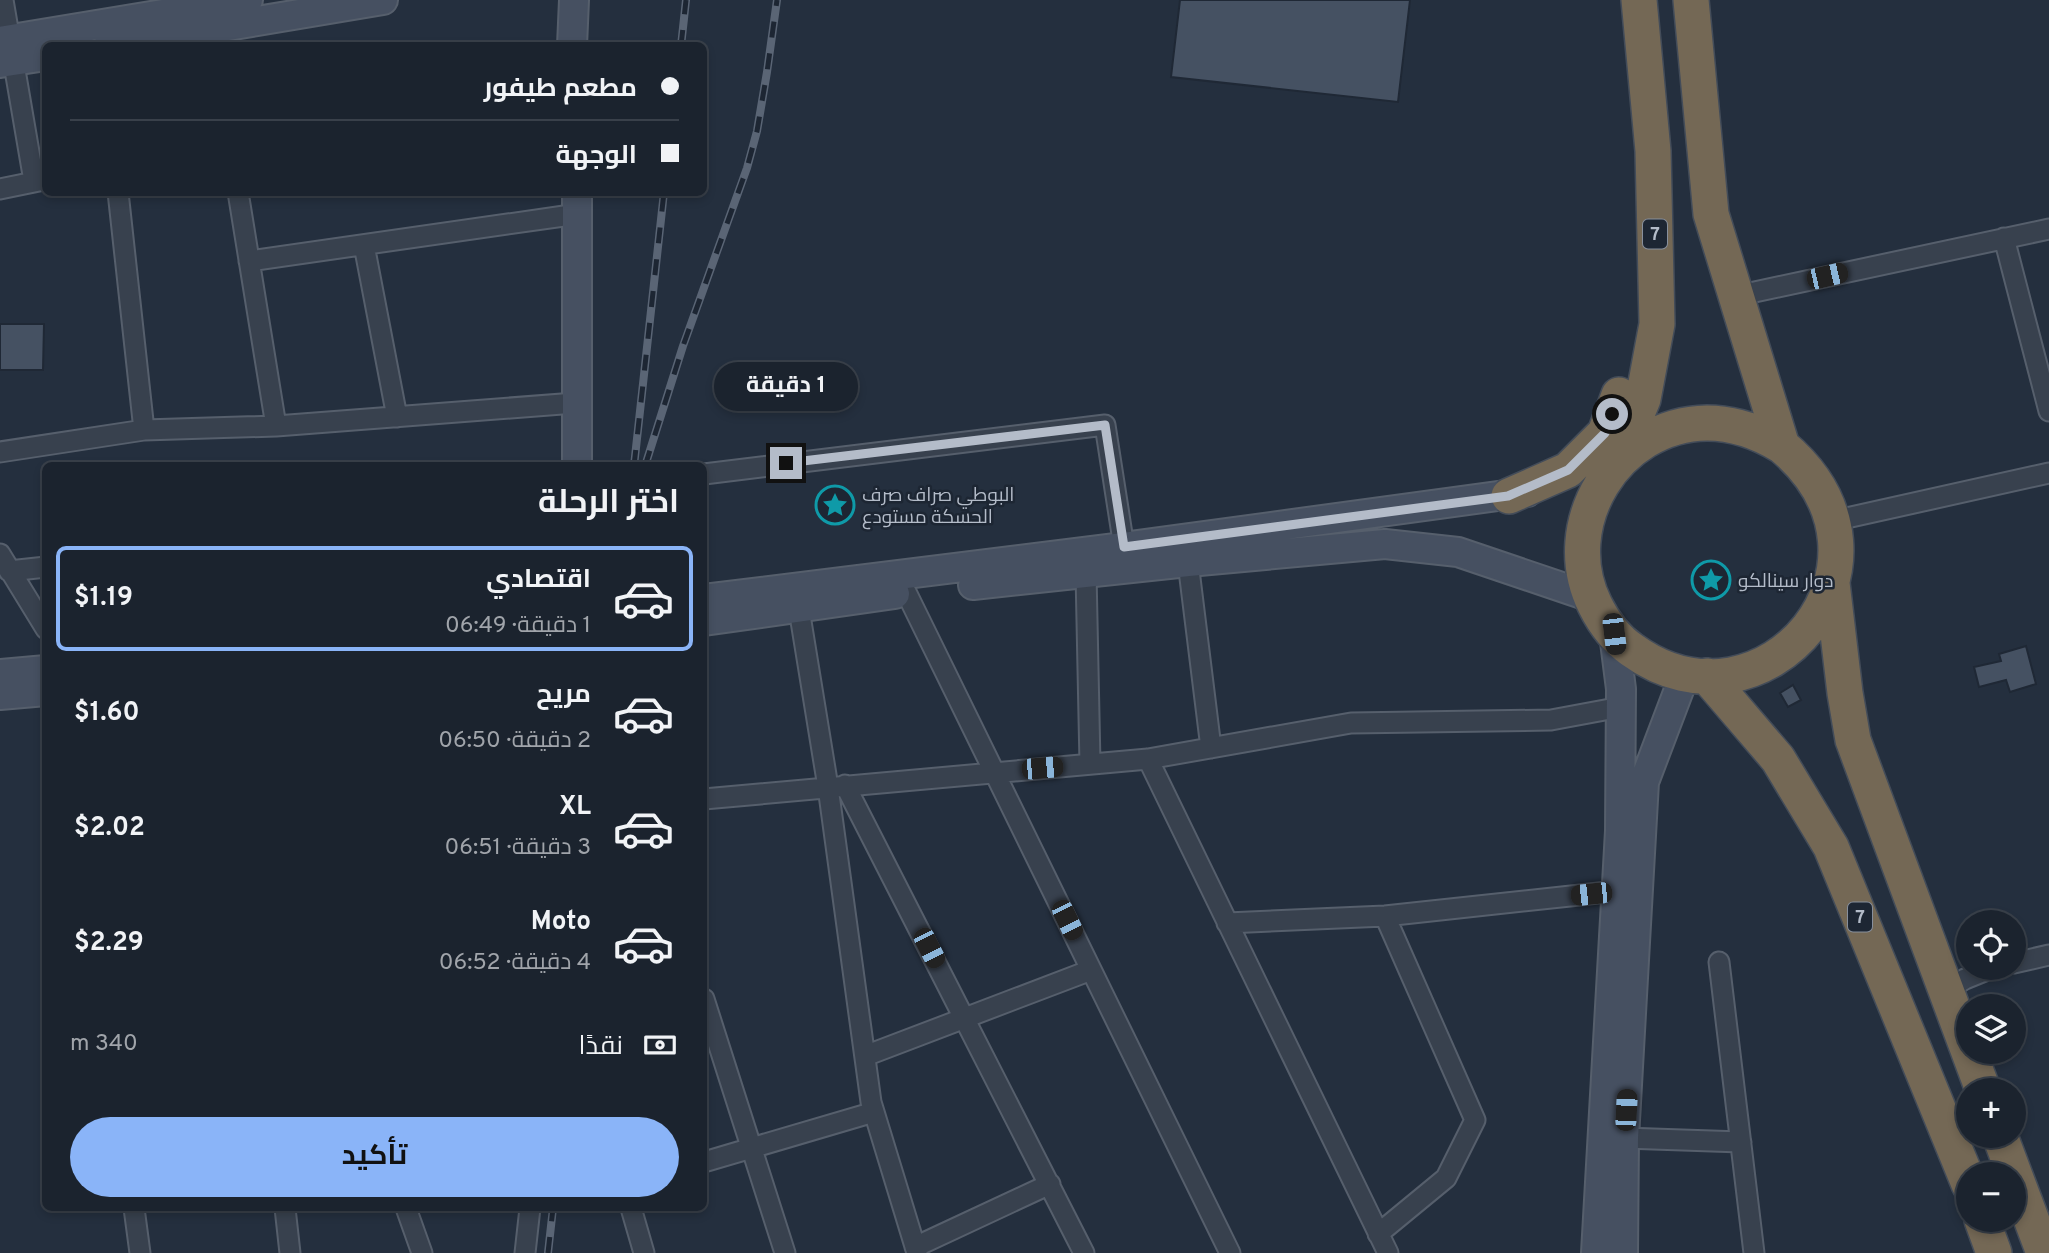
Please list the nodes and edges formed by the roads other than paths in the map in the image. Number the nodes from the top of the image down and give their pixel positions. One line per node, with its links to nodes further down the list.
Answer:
1 (3, 0): 11 (street)
2 (248, 0): 7 (street)
3 (383, 0): 8 (street)
4 (574, 0): 9 (street)
5 (1639, 0): 13 (highway, 7)
6 (1690, 0): 23 (highway, 7)
7 (49, 42)
8 (132, 42)
9 (572, 42)
10 (42, 43): 11 (street)
11 (6, 51): 12 (street); 14 (street)
12 (42, 56)
13 (1653, 151): 32 (highway, 7); 35 (highway)
14 (40, 181): 15 (street)
15 (0, 188)
16 (118, 196): 28 (street)
17 (239, 196): 22 (street)
18 (578, 203): 21 (street); 24 (street)
19 (2049, 229): 20 (street)
20 (2004, 238): 23 (street); 25 (street)
21 (364, 245): 22 (street); 26 (street)
22 (249, 261): 27 (street)
23 (1736, 296): 29 (highway, 7)
24 (575, 403): 26 (street); 31 (street)
25 (2049, 411)
26 (397, 417): 27 (street)
27 (276, 426): 28 (street)
28 (144, 430): 30 (street)
29 (1782, 446): 32 (highway, 7); 36 (highway, 7)
30 (0, 452)
31 (577, 462)
32 (1611, 469): 35 (street); 45 (highway, 7)
33 (2049, 473): 36 (street)
34 (707, 474): 37 (street)
35 (1508, 496): 37 (street)
36 (1833, 521): 43 (highway, 7)
37 (1124, 547): 46 (street)
38 (0, 554): 41 (street)
39 (1188, 562): 42 (street); 45 (street); 55 (street)
40 (42, 568): 41 (street)
41 (9, 572): 49 (street)
42 (1086, 573): 44 (street); 57 (street)
43 (1832, 583): 52 (highway, 7); 69 (highway, 7)
44 (906, 592): 47 (street); 58 (street)
45 (1591, 597): 50 (highway, 7)
46 (707, 599)
47 (799, 609): 48 (street); 59 (street)
48 (707, 621)
49 (42, 623)
50 (1614, 634): 52 (highway, 7); 54 (street)
51 (42, 671): 53 (street)
52 (1696, 675): 75 (street); 80 (highway, 7)
53 (14, 681)
54 (1621, 708): 55 (street); 61 (street)
55 (1211, 748): 56 (street)
56 (1148, 760): 57 (street); 63 (street)
57 (1090, 764): 58 (street)
58 (994, 772): 59 (street); 67 (street)
59 (836, 786): 60 (street); 71 (street); 72 (street)
60 (707, 799)
61 (1617, 891): 62 (street); 99 (street)
62 (1385, 916): 63 (street); 88 (street)
63 (1227, 923): 88 (street)
64 (2049, 955): 65 (street)
65 (2026, 960)
66 (1719, 962): 76 (street)
67 (1091, 970): 71 (street); 97 (street)
68 (1962, 980): 69 (street)
69 (1945, 991): 73 (highway, 7)
70 (707, 1009): 78 (street)
71 (964, 1018): 72 (street); 81 (street)
72 (865, 1056): 74 (street)
73 (1978, 1078)
74 (874, 1112): 78 (street); 89 (street)
75 (1624, 1138): 76 (street); 100 (street)
76 (1741, 1142): 101 (street)
77 (2005, 1148): 103 (highway)
78 (751, 1149): 79 (street); 95 (street)
79 (707, 1161)
80 (1960, 1162)
81 (1050, 1184): 89 (street); 96 (street)
82 (134, 1211): 90 (street)
83 (285, 1211): 91 (street)
84 (407, 1211): 92 (street)
85 (530, 1211): 93 (street)
86 (632, 1211): 94 (street)
87 (1986, 1232): 102 (highway)
88 (1378, 1234): 98 (street)
89 (916, 1250)
90 (140, 1253)
91 (290, 1253)
92 (422, 1253)
93 (525, 1253)
94 (644, 1253)
95 (785, 1253)
96 (1084, 1253)
97 (1230, 1253)
98 (1388, 1253)
99 (1596, 1253)
100 (1623, 1253)
101 (1754, 1253)
102 (1994, 1253)
103 (2045, 1253)

